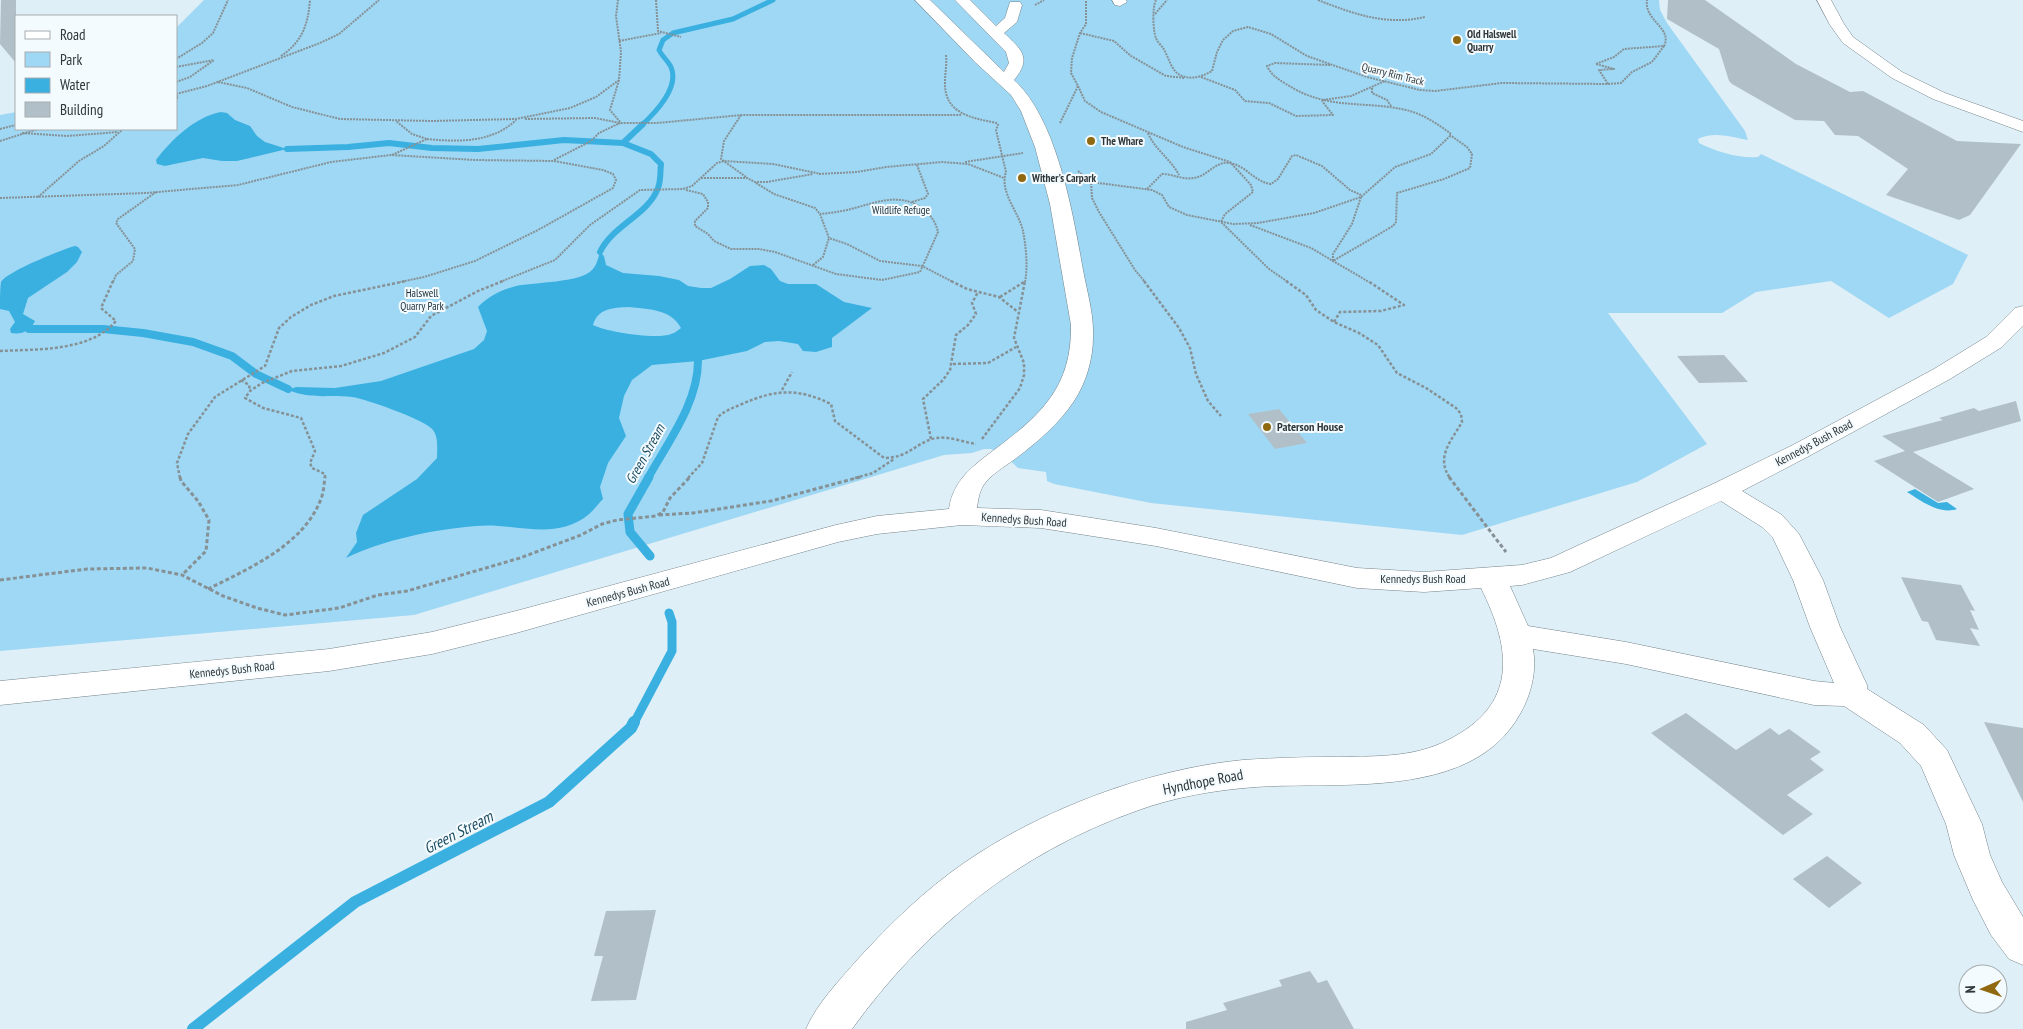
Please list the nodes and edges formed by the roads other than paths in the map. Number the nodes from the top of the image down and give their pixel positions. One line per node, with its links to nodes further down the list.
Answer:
1 (922, 0): 6 (street)
2 (962, 0): 5 (street)
3 (1824, 0): 7 (street)
4 (1016, 5): 5 (street)
5 (996, 32): 6 (street)
6 (1006, 80): 10 (street)
7 (2023, 127)
8 (2023, 313): 9 (street, Kennedys Bush Road)
9 (1722, 490): 11 (street, Kennedys Bush Road); 14 (street)
10 (962, 516): 11 (street, Kennedys Bush Road); 13 (street, Kennedys Bush Road)
11 (1507, 577): 12 (street, Hyndhope Road)
12 (1517, 636): 14 (street); 16 (street, Hyndhope Road)
13 (0, 693)
14 (1850, 694): 15 (street)
15 (2023, 947)
16 (826, 1029)

